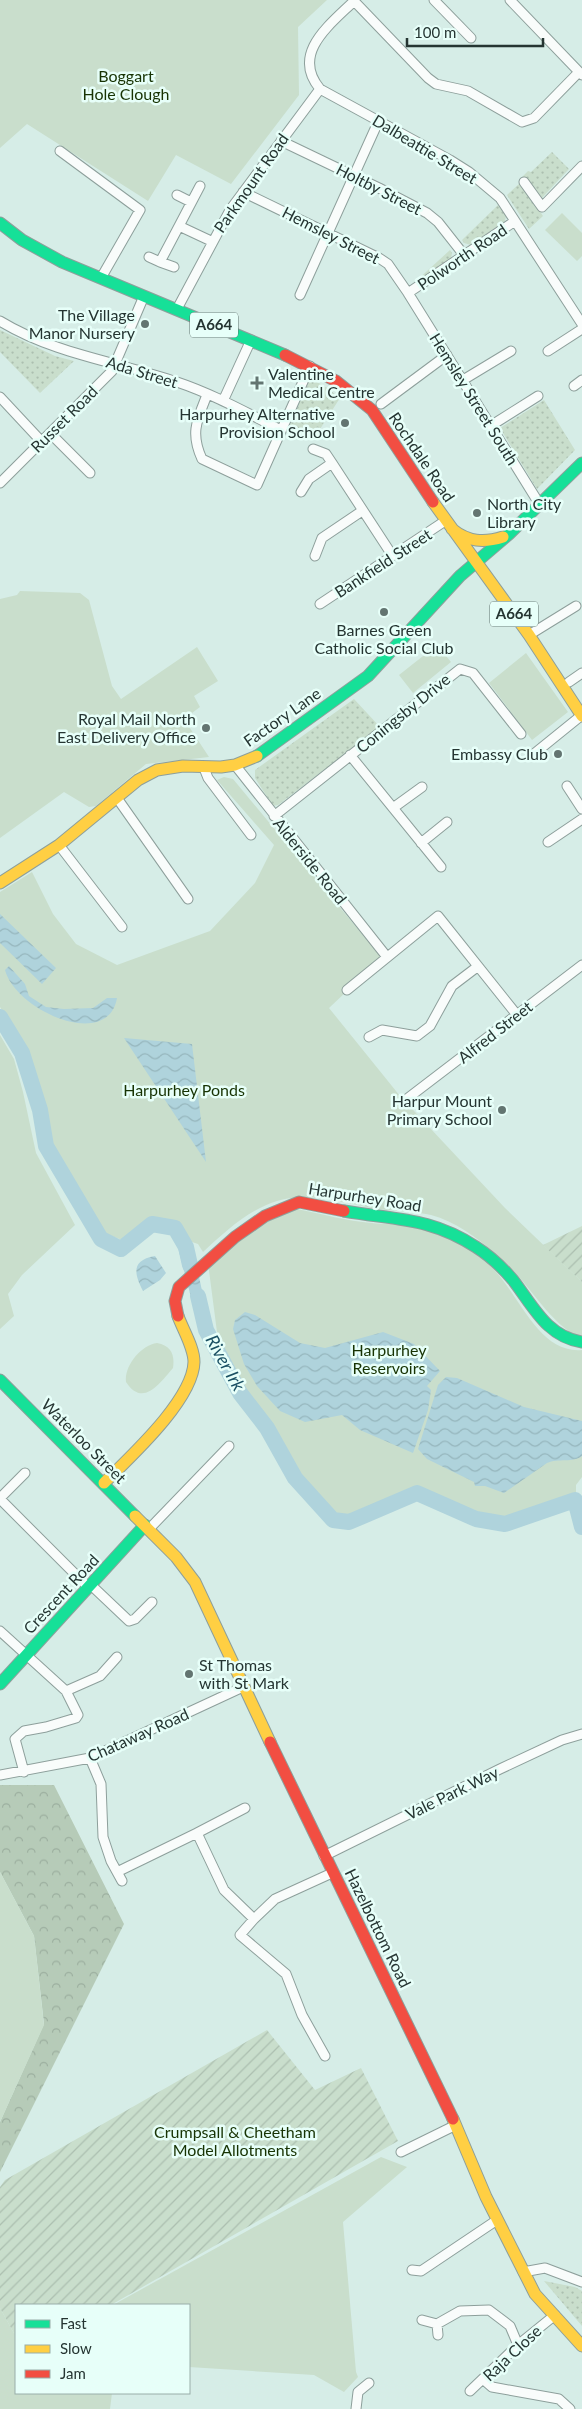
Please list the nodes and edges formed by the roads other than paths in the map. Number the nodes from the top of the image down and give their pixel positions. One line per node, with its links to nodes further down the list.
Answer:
1 (355, 0): 5 (street); 6 (street)
2 (434, 0): 4 (street)
3 (512, 2): 5 (street)
4 (471, 38)
5 (580, 73)
6 (320, 89): 7 (street, Dalbeattie Street); 8 (street, Parkmount Road)
7 (378, 120): 11 (street); 17 (street, Dalbeattie Street)
8 (280, 141): 11 (street, Holtby Street); 14 (street, Parkmount Road)
9 (60, 150): 26 (street)
10 (582, 166): 12 (street)
11 (353, 175): 20 (street); 22 (street, Holtby Street)
12 (524, 182)
13 (200, 186): 16 (street)
14 (243, 192): 20 (street, Hemsley Street); 21 (street, Parkmount Road)
15 (177, 195): 16 (street)
16 (191, 202): 19 (street)
17 (515, 221): 22 (street, Polworth Road); 32 (street, Dalbeattie Street)
18 (0, 224): 26 (street, Rochdale Road / A664)
19 (179, 226): 21 (street); 24 (street)
20 (327, 232): 27 (street, Hemsley Street); 28 (street)
21 (211, 241): 30 (street, Parkmount Road)
22 (464, 255): 27 (street, Polworth Road)
23 (149, 258): 24 (street)
24 (160, 262): 25 (street)
25 (174, 267)
26 (101, 278): 29 (street, Rochdale Road / A664)
27 (408, 293): 37 (street, Hemsley Street South)
28 (300, 295)
29 (144, 296): 30 (street, Rochdale Road / A664); 38 (street, Russet Road)
30 (177, 310): 34 (street, Rochdale Road / A664)
31 (0, 321): 38 (street, Ada Street)
32 (582, 324)
33 (582, 329): 35 (street)
34 (251, 340): 39 (street, Rochdale Road / A664); 46 (street)
35 (548, 350)
36 (511, 352): 40 (street)
37 (447, 356): 40 (street, Hemsley Street South); 47 (street)
38 (116, 364): 43 (street, Ada Street); 50 (street, Russet Road)
39 (310, 366): 49 (street); 60 (street, Rochdale Road / A664)
40 (463, 380): 48 (street, Hemsley Street South)
41 (582, 380): 42 (street)
42 (574, 386)
43 (207, 395): 46 (street, Ada Street); 49 (street)
44 (538, 396): 48 (street)
45 (0, 397): 51 (street)
46 (223, 401): 49 (street, Ada Street)
47 (381, 404)
48 (492, 425): 58 (street, Hemsley Street South)
49 (281, 430)
50 (51, 434): 51 (street, Russet Road); 55 (street)
51 (42, 442): 56 (street, Russet Road)
52 (313, 449): 53 (street)
53 (332, 463): 57 (street); 59 (street)
54 (581, 466): 58 (street, Factory Lane)
55 (90, 473)
56 (0, 482)
57 (302, 492)
58 (540, 505): 61 (street, Factory Lane)
59 (362, 511): 62 (street); 63 (street)
60 (447, 524): 61 (street); 62 (street, Bankfield Street); 64 (street, Rochdale Road / A664)
61 (509, 534): 64 (street, Factory Lane)
62 (392, 555): 65 (street, Bankfield Street)
63 (315, 556)
64 (475, 563): 67 (street, Rochdale Road / A664); 74 (street, Factory Lane)
65 (320, 604)
66 (576, 606): 67 (street)
67 (529, 635): 70 (street, Rochdale Road / A664)
68 (582, 673): 69 (street)
69 (569, 682)
70 (582, 715): 72 (street)
71 (521, 734): 73 (street, Coningsby Drive)
72 (535, 753)
73 (350, 755): 79 (street); 81 (street, Coningsby Drive)
74 (235, 765): 75 (street, Factory Lane); 81 (street, Alderside Road)
75 (204, 768): 78 (street, Factory Lane); 84 (street)
76 (567, 786): 80 (street)
77 (422, 787): 79 (street)
78 (117, 798): 87 (street, Factory Lane); 90 (street)
79 (393, 808): 85 (street)
80 (582, 809)
81 (274, 816): 92 (street, Alderside Road)
82 (582, 818): 86 (street)
83 (447, 822): 85 (street)
84 (251, 835)
85 (421, 842): 88 (street)
86 (548, 842)
87 (60, 845): 89 (street, Factory Lane); 91 (street)
88 (441, 866)
89 (0, 883)
90 (188, 899)
91 (122, 927)
92 (387, 957): 94 (street); 95 (street)
93 (582, 965): 96 (street, Alfred Street)
94 (477, 967): 96 (street); 97 (street)
95 (347, 990)
96 (518, 1015): 98 (street, Alfred Street)
97 (368, 1037)
98 (408, 1098)
99 (582, 1342): 103 (street, Harpurhey Road)
100 (0, 1380): 103 (street, Waterloo Street)
101 (229, 1446): 105 (street)
102 (25, 1473): 104 (street)
103 (104, 1484): 105 (street, Waterloo Street)
104 (0, 1498): 106 (street)
105 (147, 1527): 106 (street, Crescent Road); 112 (street, Hazelbottom Road)
106 (90, 1586): 107 (street); 109 (street, Crescent Road)
107 (152, 1602)
108 (0, 1631): 109 (street)
109 (26, 1656): 111 (street, Crescent Road); 113 (street)
110 (116, 1657): 113 (street)
111 (0, 1684)
112 (243, 1687): 115 (street, Chataway Road); 120 (street, Hazelbottom Road)
113 (66, 1691): 116 (street)
114 (582, 1734): 120 (street, Vale Park Way)
115 (90, 1758): 116 (street, Chataway Road); 121 (street)
116 (24, 1772): 117 (street, Chataway Road)
117 (0, 1775)
118 (245, 1808): 119 (street)
119 (196, 1833): 121 (street); 124 (street)
120 (324, 1856): 122 (street, Hazelbottom Road)
121 (117, 1872): 123 (street)
122 (332, 1872): 124 (street); 126 (street, Hazelbottom Road)
123 (122, 1881)
124 (254, 1919): 125 (street)
125 (325, 2056)
126 (456, 2125): 127 (street); 128 (street, Hazelbottom Road)
127 (401, 2152)
128 (497, 2220): 129 (street); 130 (street, Hazelbottom Road)
129 (412, 2270)
130 (522, 2272): 131 (street); 132 (street, Hazelbottom Road)
131 (582, 2282)
132 (555, 2316): 136 (street, Raja Close); 137 (street, Hazelbottom Road)
133 (422, 2320): 134 (street)
134 (436, 2324): 135 (street); 136 (street)
135 (438, 2335)
136 (518, 2345): 138 (street, Raja Close)
137 (582, 2346)
138 (484, 2380): 140 (street, Raja Close); 142 (street)
139 (368, 2383): 141 (street)
140 (470, 2391)
141 (356, 2409)
142 (570, 2409)

